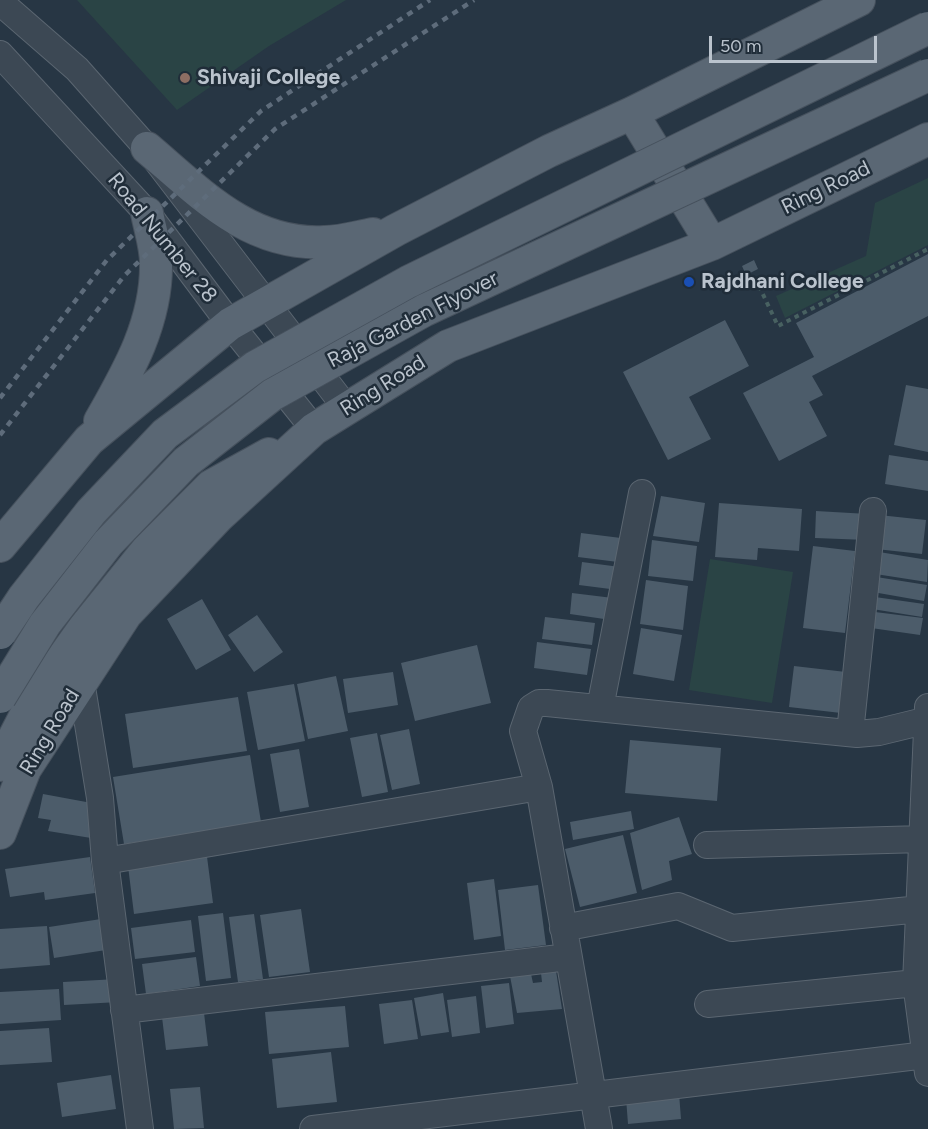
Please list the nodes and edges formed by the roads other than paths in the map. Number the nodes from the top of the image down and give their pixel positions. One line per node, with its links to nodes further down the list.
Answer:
1 (840, 4): 6 (main road)
2 (3, 10): 8 (street)
3 (928, 28): 20 (main road, Raja Garden Flyover, bridge)
4 (0, 54): 9 (street, Road Number 28)
5 (928, 75): 22 (main road, Raja Garden Flyover, bridge)
6 (632, 113): 10 (main road); 11 (main road)
7 (928, 139): 11 (main road, Ring Road)
8 (147, 148): 10 (main road); 12 (street)
9 (147, 213): 13 (street, Road Number 28); 16 (main road)
10 (396, 230): 12 (main road)
11 (712, 244): 14 (main road, Ring Road)
12 (268, 304): 13 (main road); 14 (street)
13 (230, 324): 15 (street, Road Number 28); 16 (main road)
14 (347, 409): 15 (main road, Ring Road)
15 (314, 429): 21 (main road, Ring Road); 26 (main road)
16 (89, 440): 19 (main road)
17 (642, 493): 23 (street)
18 (873, 511): 25 (street)
19 (1, 544)
20 (0, 633)
21 (81, 681): 28 (main road, Ring Road); 31 (street)
22 (0, 697)
23 (600, 708): 25 (street); 27 (street)
24 (927, 716): 25 (street); 29 (street)
25 (850, 733)
26 (0, 765)
27 (540, 787): 31 (street); 33 (street)
28 (0, 833)
29 (923, 839): 30 (street); 32 (street)
30 (707, 845)
31 (105, 861): 37 (street)
32 (920, 909): 33 (street); 35 (street)
33 (563, 928): 34 (street)
34 (568, 957): 37 (street); 39 (street)
35 (916, 983): 36 (street); 38 (street)
36 (708, 1004)
37 (124, 1010): 40 (street)
38 (927, 1064): 39 (street)
39 (593, 1095): 41 (street); 42 (street)
40 (140, 1129)
41 (313, 1129)
42 (599, 1129)

